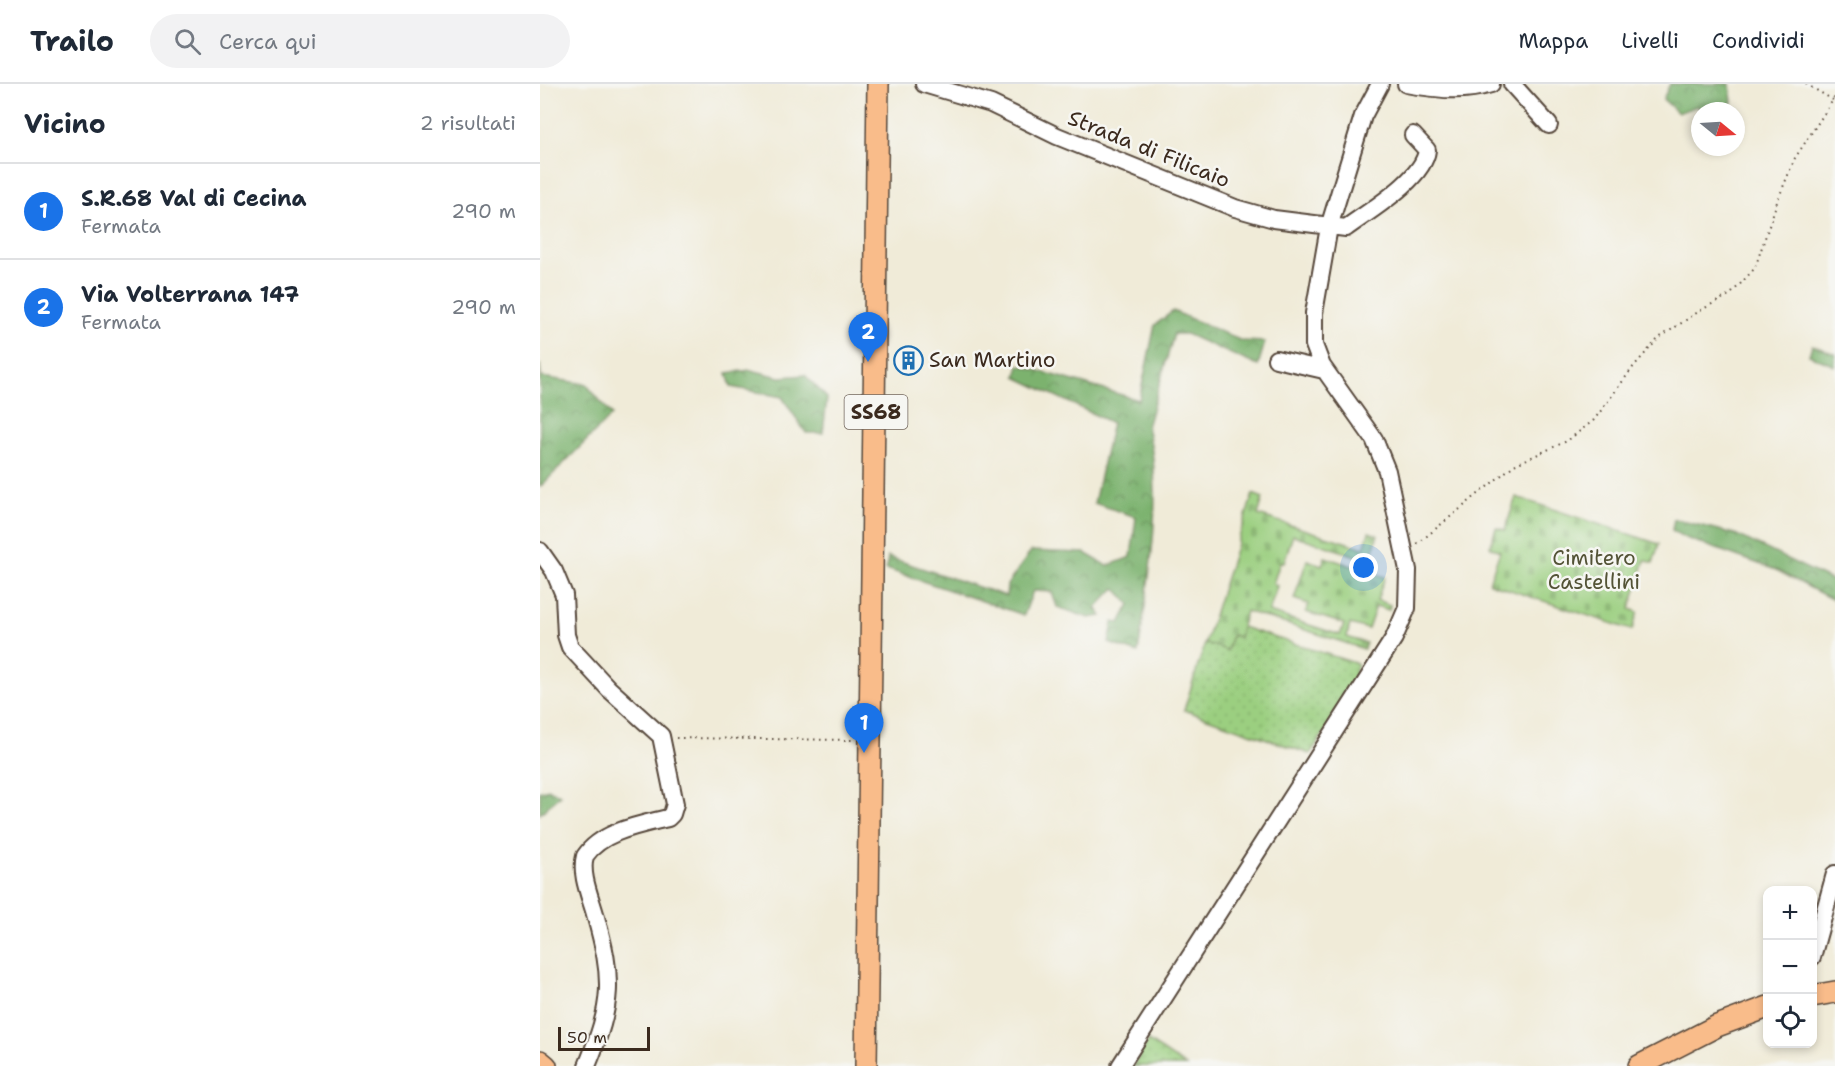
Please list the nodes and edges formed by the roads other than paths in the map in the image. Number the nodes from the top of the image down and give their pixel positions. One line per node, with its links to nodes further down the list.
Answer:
1 (878, 84): 17 (main road, SS68)
2 (924, 84): 9 (street, Strada di Filicaio)
3 (1380, 84): 9 (street)
4 (1406, 84): 5 (street)
5 (1491, 84)
6 (1512, 84): 7 (street)
7 (1549, 124)
8 (1413, 135): 9 (street)
9 (1329, 227): 11 (street)
10 (1276, 359): 11 (street)
11 (1324, 370): 24 (street)
12 (540, 550): 21 (street)
13 (1835, 874): 14 (street)
14 (1817, 940)
15 (1835, 992): 16 (main road)
16 (1817, 995)
17 (867, 999): 22 (main road, SS68); 23 (main road)
18 (1763, 1009): 25 (main road)
19 (540, 1061): 20 (main road)
20 (546, 1066)
21 (587, 1066)
22 (866, 1066)
23 (875, 1066)
24 (1120, 1066)
25 (1639, 1066)

